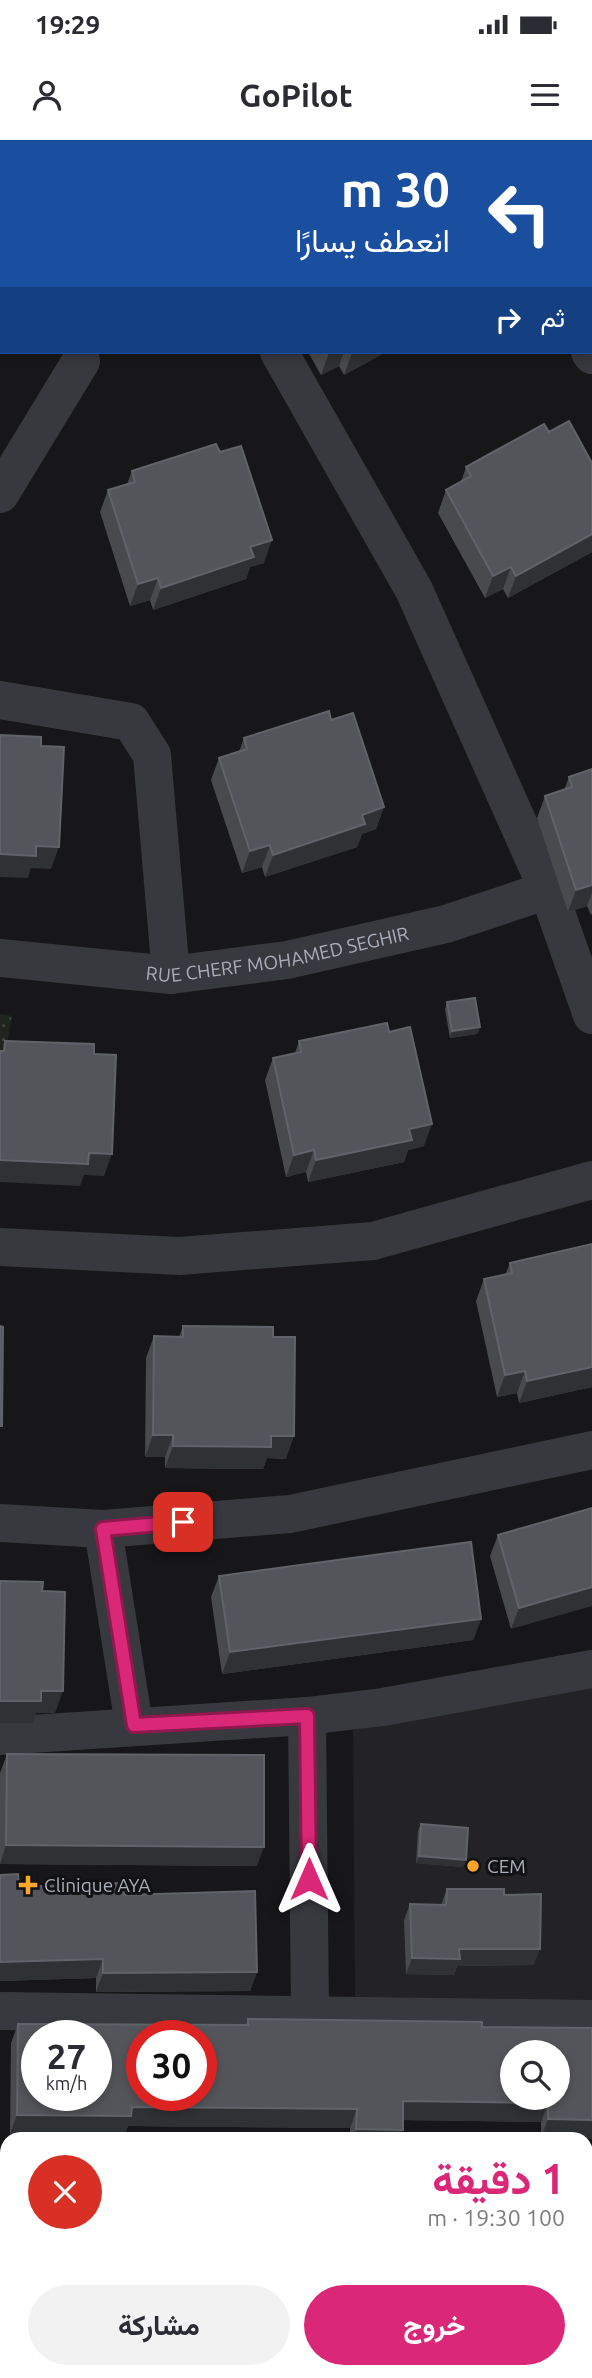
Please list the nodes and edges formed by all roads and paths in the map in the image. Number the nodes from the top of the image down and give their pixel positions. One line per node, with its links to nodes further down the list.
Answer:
1 (280, 354): 5 (street)
2 (81, 361): 3 (street)
3 (0, 494)
4 (0, 700): 7 (street)
5 (548, 890): 7 (street, RUE CHERF MOHAMED SEGHIR); 8 (street)
6 (0, 958): 7 (street, RUE CHERF MOHAMED SEGHIR)
7 (171, 975)
8 (592, 1016)
9 (592, 1180): 10 (street)
10 (0, 1247)
11 (592, 1450): 13 (street)
12 (0, 1522): 13 (street)
13 (103, 1529): 16 (street)
14 (592, 1668): 15 (street)
15 (307, 1716): 16 (street); 19 (street)
16 (134, 1725): 17 (street)
17 (0, 1735)
18 (0, 2011): 19 (street)
19 (310, 2014): 20 (street)
20 (592, 2019)

